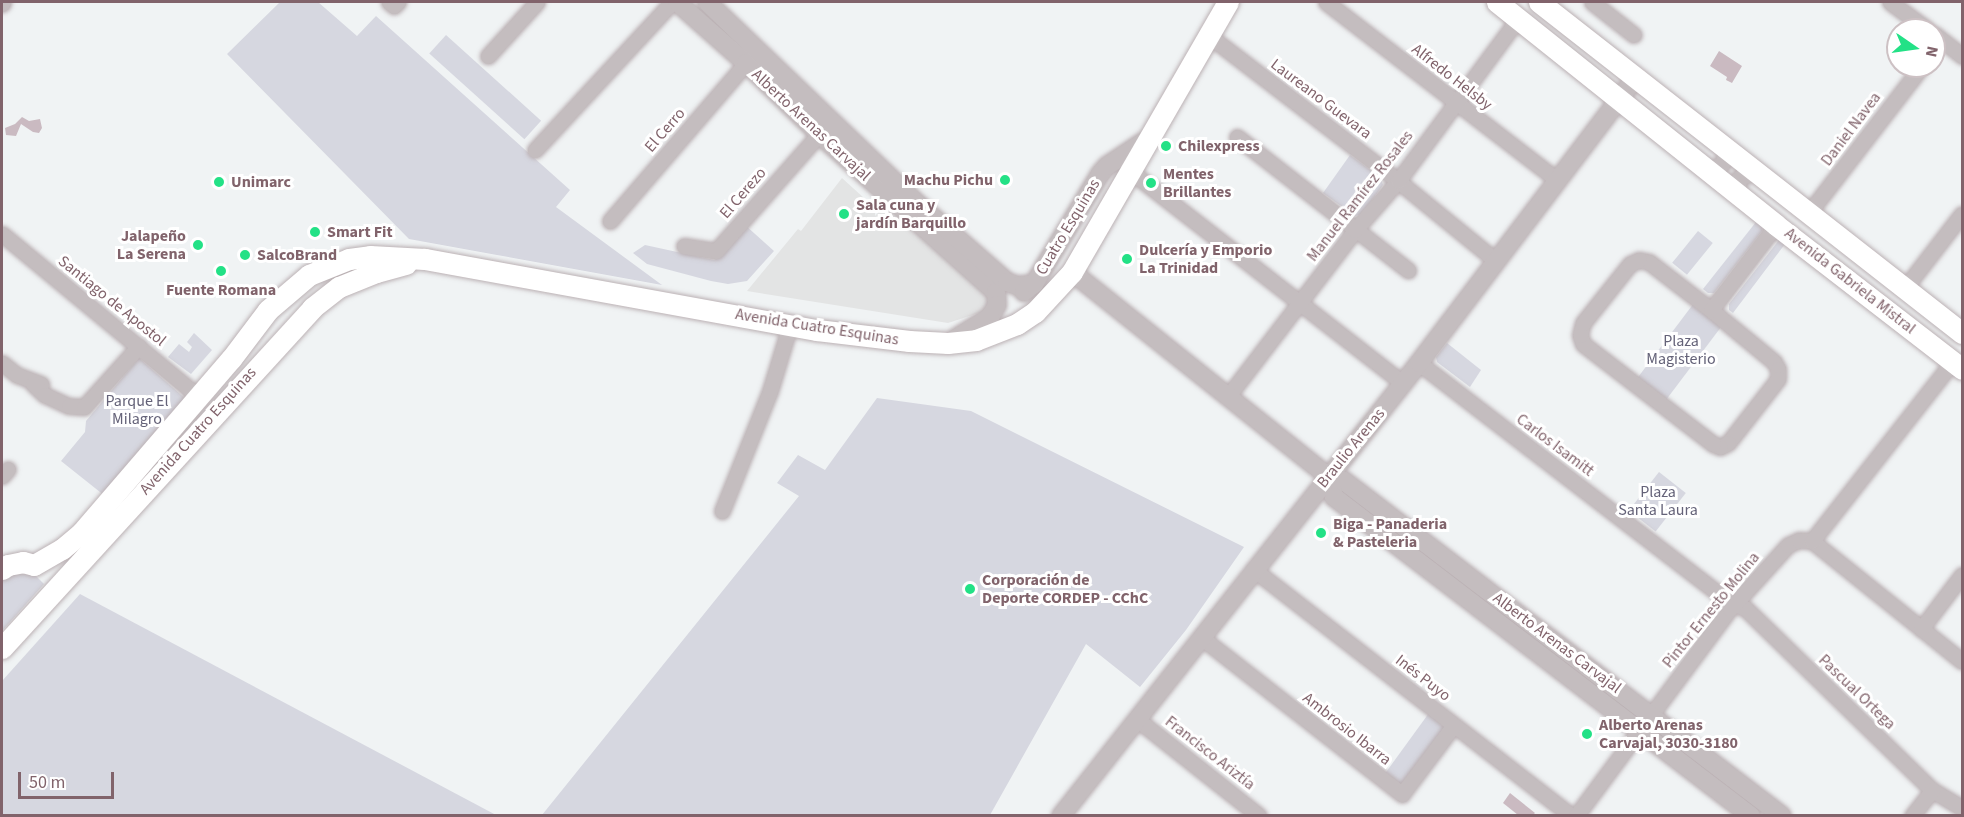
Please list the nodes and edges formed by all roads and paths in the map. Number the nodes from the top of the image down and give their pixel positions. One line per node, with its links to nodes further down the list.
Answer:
1 (389, 2): 2 (street)
2 (398, 2)
3 (537, 2): 18 (street)
4 (672, 2): 29 (street)
5 (677, 2): 20 (street, Alberto Arenas Carvajal)
6 (707, 2): 48 (street, Alberto Arenas Carvajal)
7 (1228, 2): 15 (main road)
8 (1326, 2): 24 (street, Alfredo Helsby)
9 (1497, 2): 14 (main road, Avenida Gabriela Mistral)
10 (1539, 2): 21 (main road, Avenida Gabriela Mistral)
11 (1592, 2): 16 (street)
12 (1890, 2): 13 (street)
13 (1912, 18)
14 (1518, 19): 23 (main road, Avenida Gabriela Mistral); 24 (street, Manuel Ramírez Rosales)
15 (1208, 35): 27 (main road); 34 (street, Laureano Guevara)
16 (1634, 35)
17 (1946, 47): 19 (street)
18 (488, 56)
19 (1962, 56)
20 (746, 63): 25 (street, Alberto Arenas Carvajal); 39 (street, El Cerro)
21 (1636, 77): 23 (street, Braulio Arenas); 28 (main road, Avenida Gabriela Mistral)
22 (1913, 78): 37 (street, Daniel Navea)
23 (1619, 101): 32 (main road, Avenida Gabriela Mistral); 35 (street, Braulio Arenas)
24 (1455, 102): 34 (street, Manuel Ramírez Rosales); 35 (street, Alfredo Helsby)
25 (819, 134): 43 (street, El Cerezo); 50 (street, Alberto Arenas Carvajal)
26 (1237, 137): 41 (street)
27 (1146, 140): 30 (street, Cuatro Esquinas); 31 (main road)
28 (1727, 149): 32 (street); 33 (main road, Avenida Gabriela Mistral)
29 (535, 150)
30 (1107, 166): 31 (street, Cuatro Esquinas); 48 (street, Cuatro Esquinas)
31 (1129, 170): 47 (main road, Avenida Cuatro Esquinas); 51 (street)
32 (1709, 170): 36 (main road, Avenida Gabriela Mistral)
33 (1754, 172): 36 (street); 37 (main road, Avenida Gabriela Mistral)
34 (1398, 180): 41 (street, Manuel Ramírez Rosales); 45 (street, Laureano Guevara)
35 (1557, 180): 45 (street, Braulio Arenas)
36 (1738, 192): 40 (main road, Avenida Gabriela Mistral)
37 (1809, 214): 49 (main road, Avenida Gabriela Mistral)
38 (1962, 214): 49 (street)
39 (610, 221)
40 (1776, 225): 52 (street); 59 (main road, Avenida Gabriela Mistral)
41 (1355, 230): 46 (street); 51 (street, Manuel Ramírez Rosales)
42 (2, 234): 56 (street, Santiago de Apostol)
43 (684, 246)
44 (425, 259): 53 (main road, Avenida Cuatro Esquinas); 62 (main road, Avenida Cuatro Esquinas); 70 (main road, Avenida Cuatro Esquinas)
45 (1496, 261): 58 (street, Braulio Arenas)
46 (1408, 270)
47 (1072, 272): 55 (main road, Avenida Cuatro Esquinas); 61 (street, Alberto Arenas Carvajal)
48 (1034, 284): 50 (street, Cuatro Esquinas)
49 (1905, 288): 54 (main road, Avenida Gabriela Mistral)
50 (996, 292): 55 (street)
51 (1299, 303): 60 (street); 61 (street, Manuel Ramírez Rosales)
52 (1711, 310): 52 (street)
53 (790, 325): 55 (main road, Avenida Cuatro Esquinas); 64 (street)
54 (1962, 333)
55 (948, 343)
56 (139, 346): 57 (street); 62 (street, Santiago de Apostol)
57 (2, 363)
58 (1419, 363): 60 (street, Braulio Arenas); 71 (street, Carlos Isamitt)
59 (1958, 365): 65 (street)
60 (1403, 383): 63 (street, Braulio Arenas)
61 (1230, 395): 63 (street, Alberto Arenas Carvajal)
62 (198, 396): 67 (main road, Avenida Cuatro Esquinas)
63 (1329, 477): 68 (street, Braulio Arenas); 77 (street, Alberto Arenas Carvajal)
64 (722, 511)
65 (1812, 541): 71 (street, Pintor Ernesto Molina); 72 (street)
66 (4, 565): 67 (main road, Avenida Cuatro Esquinas)
67 (34, 565): 70 (main road)
68 (1253, 569): 73 (street, Braulio Arenas); 78 (street, Inés Puyo)
69 (1962, 575): 72 (street)
70 (58, 587): 74 (main road, Avenida Cuatro Esquinas)
71 (1731, 602): 77 (street, Pintor Ernesto Molina); 79 (street, Pascual Ortega)
72 (1921, 629): 75 (street)
73 (1202, 638): 76 (street, Braulio Arenas); 78 (street, Ambrosio Ibarra)
74 (2, 648)
75 (1962, 661)
76 (1138, 720): 81 (street, Braulio Arenas); 82 (street, Francisco Ariztía)
77 (1646, 722): 84 (street, Pintor Ernesto Molina); 85 (street, Alberto Arenas Carvajal); 86 (street, Alberto Arenas Carvajal)
78 (1454, 725): 83 (street, Inés Puyo)
79 (1932, 790): 80 (street, Pascual Ortega); 87 (street)
80 (1962, 808)
81 (1060, 816)
82 (1259, 816)
83 (1571, 816)
84 (1576, 816)
85 (1751, 816)
86 (1782, 816)
87 (1912, 816)

